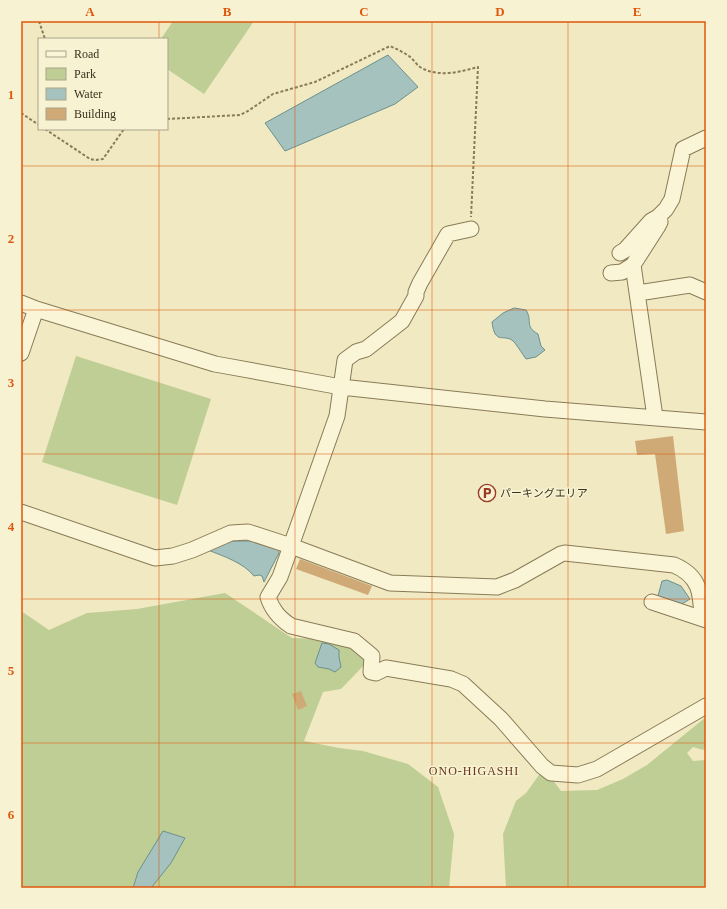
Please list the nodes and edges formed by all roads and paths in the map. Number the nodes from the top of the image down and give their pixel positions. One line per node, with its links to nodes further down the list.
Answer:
1 (39, 21): 2 (path)
2 (45, 38)
3 (21, 112): 5 (path)
4 (168, 119): 10 (path)
5 (38, 124)
6 (47, 130): 7 (path)
7 (123, 130)
8 (706, 138): 9 (street)
9 (658, 217): 11 (street); 12 (street)
10 (471, 228): 19 (street)
11 (620, 253)
12 (634, 265): 13 (street); 15 (street)
13 (611, 274)
14 (706, 292): 15 (street)
15 (638, 293): 20 (street)
16 (21, 303): 17 (street)
17 (36, 309): 18 (street); 19 (street)
18 (21, 353)
19 (341, 387): 20 (street); 23 (street)
20 (655, 417): 21 (street)
21 (705, 419)
22 (21, 512): 23 (street)
23 (291, 546): 25 (street); 26 (street)
24 (652, 602): 25 (street)
25 (704, 619)
26 (706, 706)

